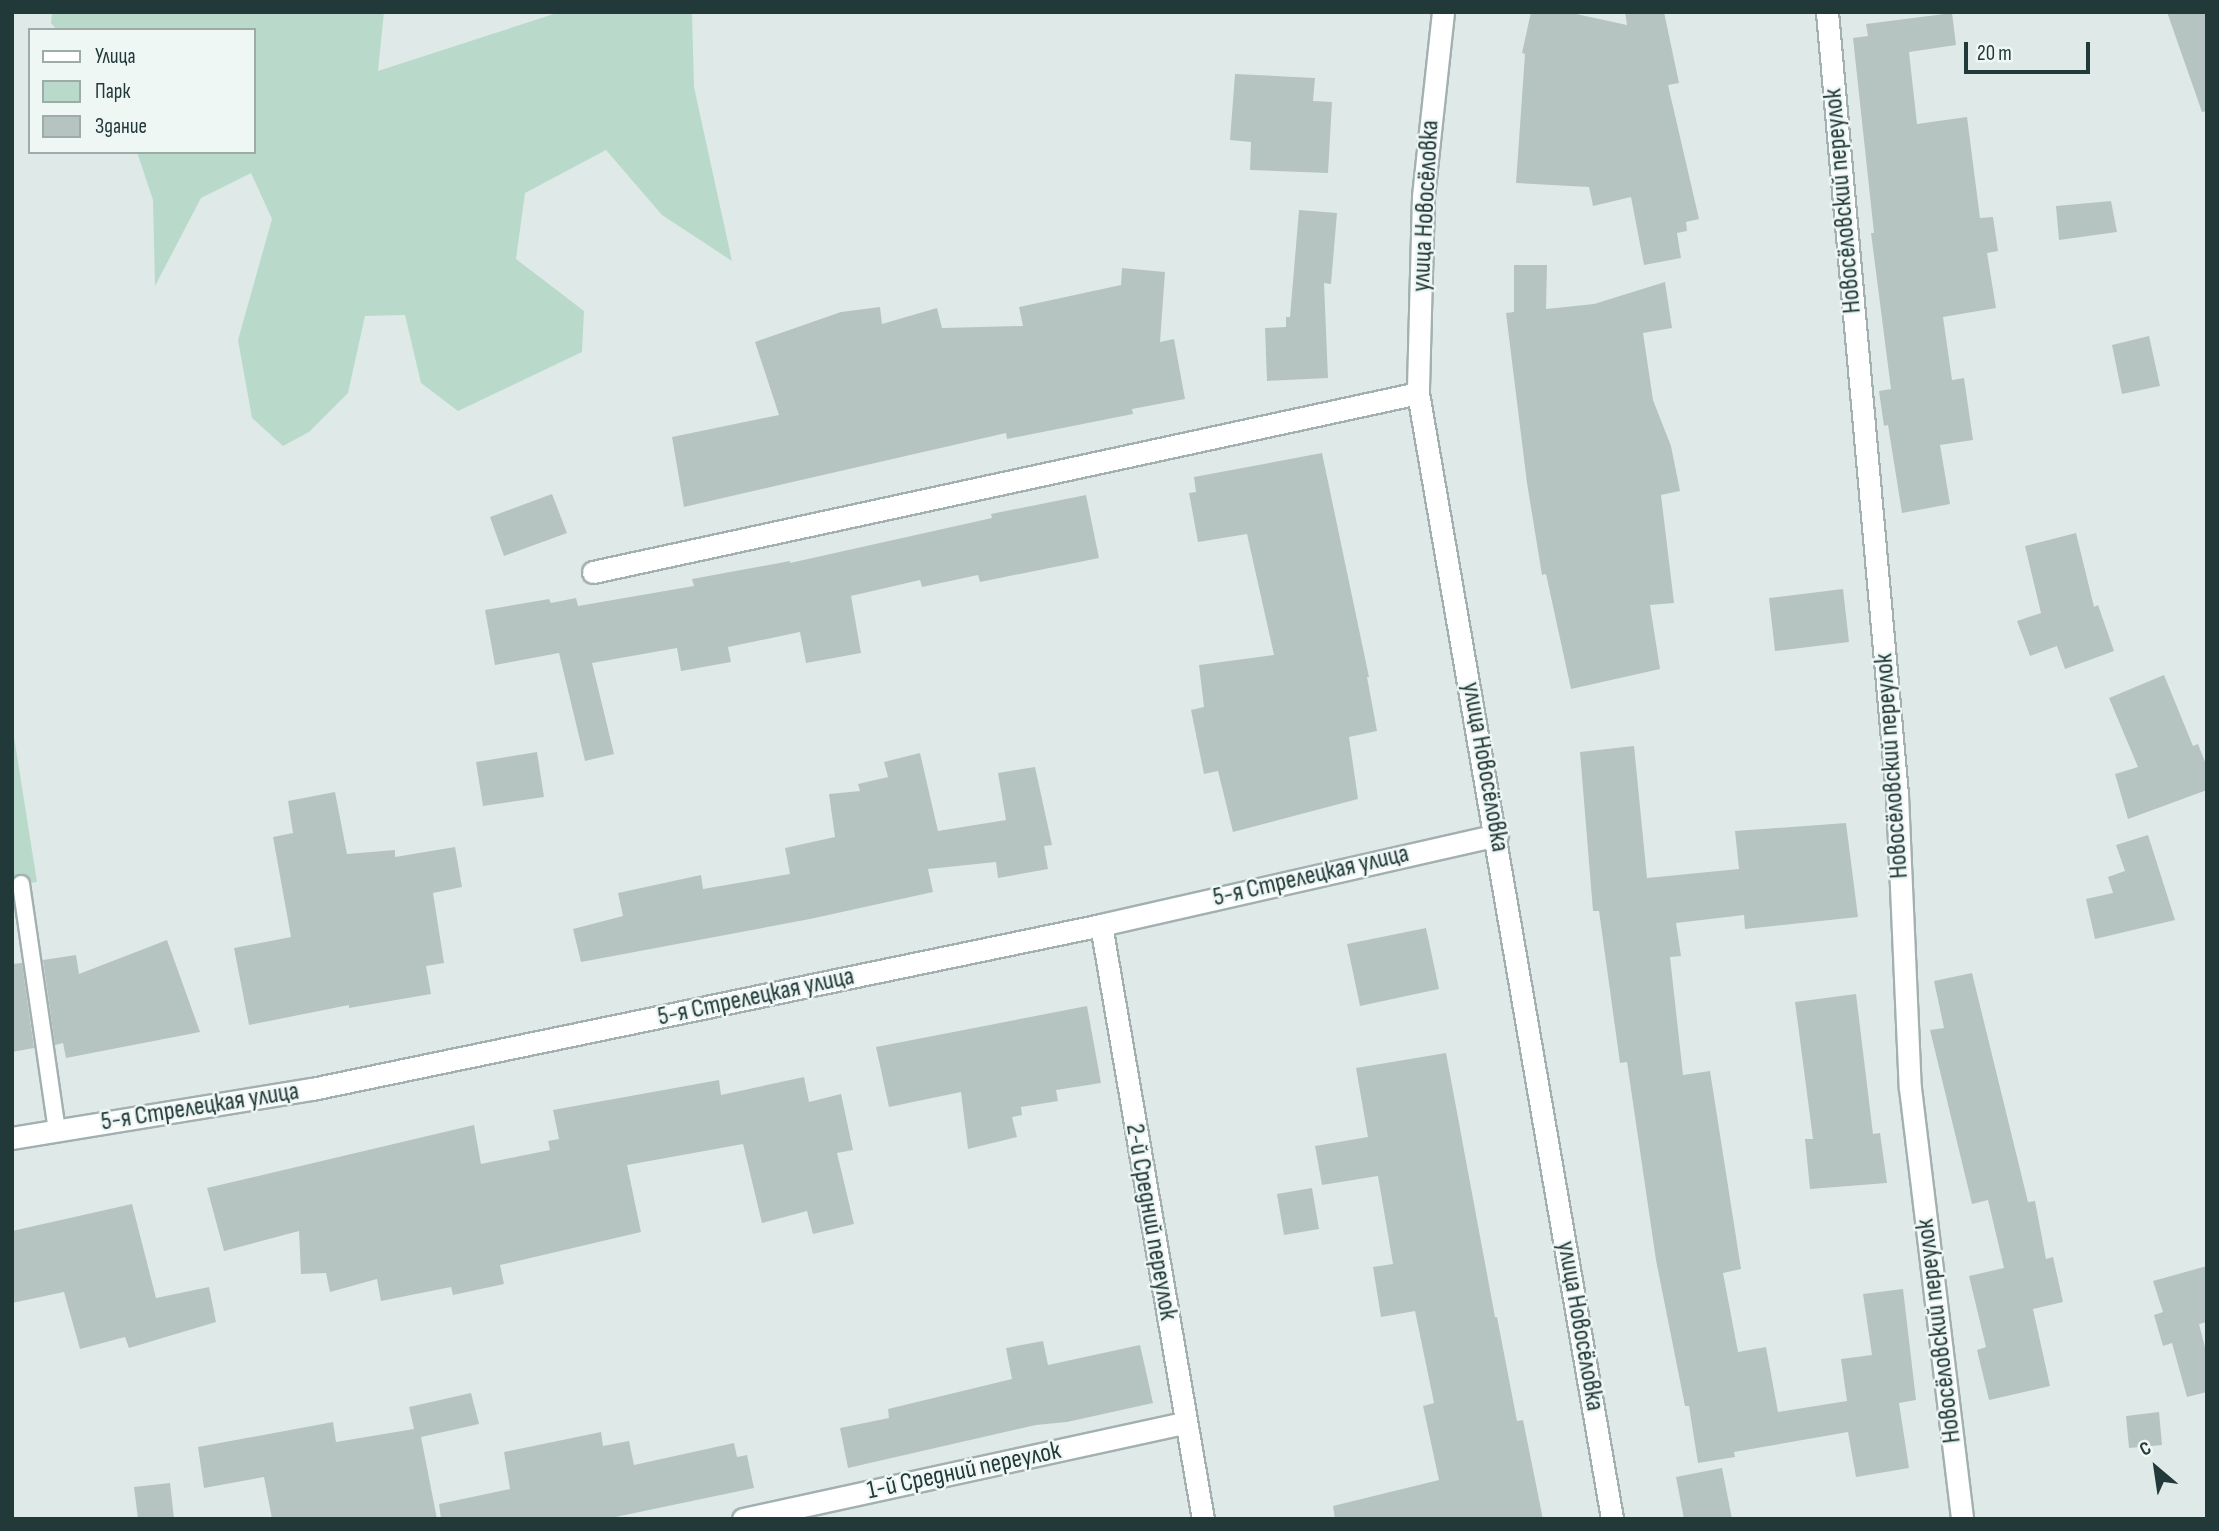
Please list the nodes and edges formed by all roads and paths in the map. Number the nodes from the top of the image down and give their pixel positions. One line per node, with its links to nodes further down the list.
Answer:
1 (1443, 12): 3 (street, улица Новосёловка)
2 (1827, 12): 14 (street, Новосёловский переулок)
3 (1418, 393): 4 (street); 5 (street, улица Новосёловка)
4 (593, 572)
5 (1497, 835): 7 (street, 5-я Стрелецкая улица); 13 (street, улица Новосёловка)
6 (21, 884): 8 (lane)
7 (1101, 925): 8 (street, 5-я Стрелецкая улица); 10 (street, 2-й Средний переулок)
8 (57, 1130): 9 (street, 5-я Стрелецкая улица)
9 (12, 1138)
10 (1185, 1423): 11 (street, 1-й Средний переулок); 12 (street, 2-й Средний переулок)
11 (743, 1519)
12 (1203, 1519)
13 (1612, 1519)
14 (1962, 1519)

